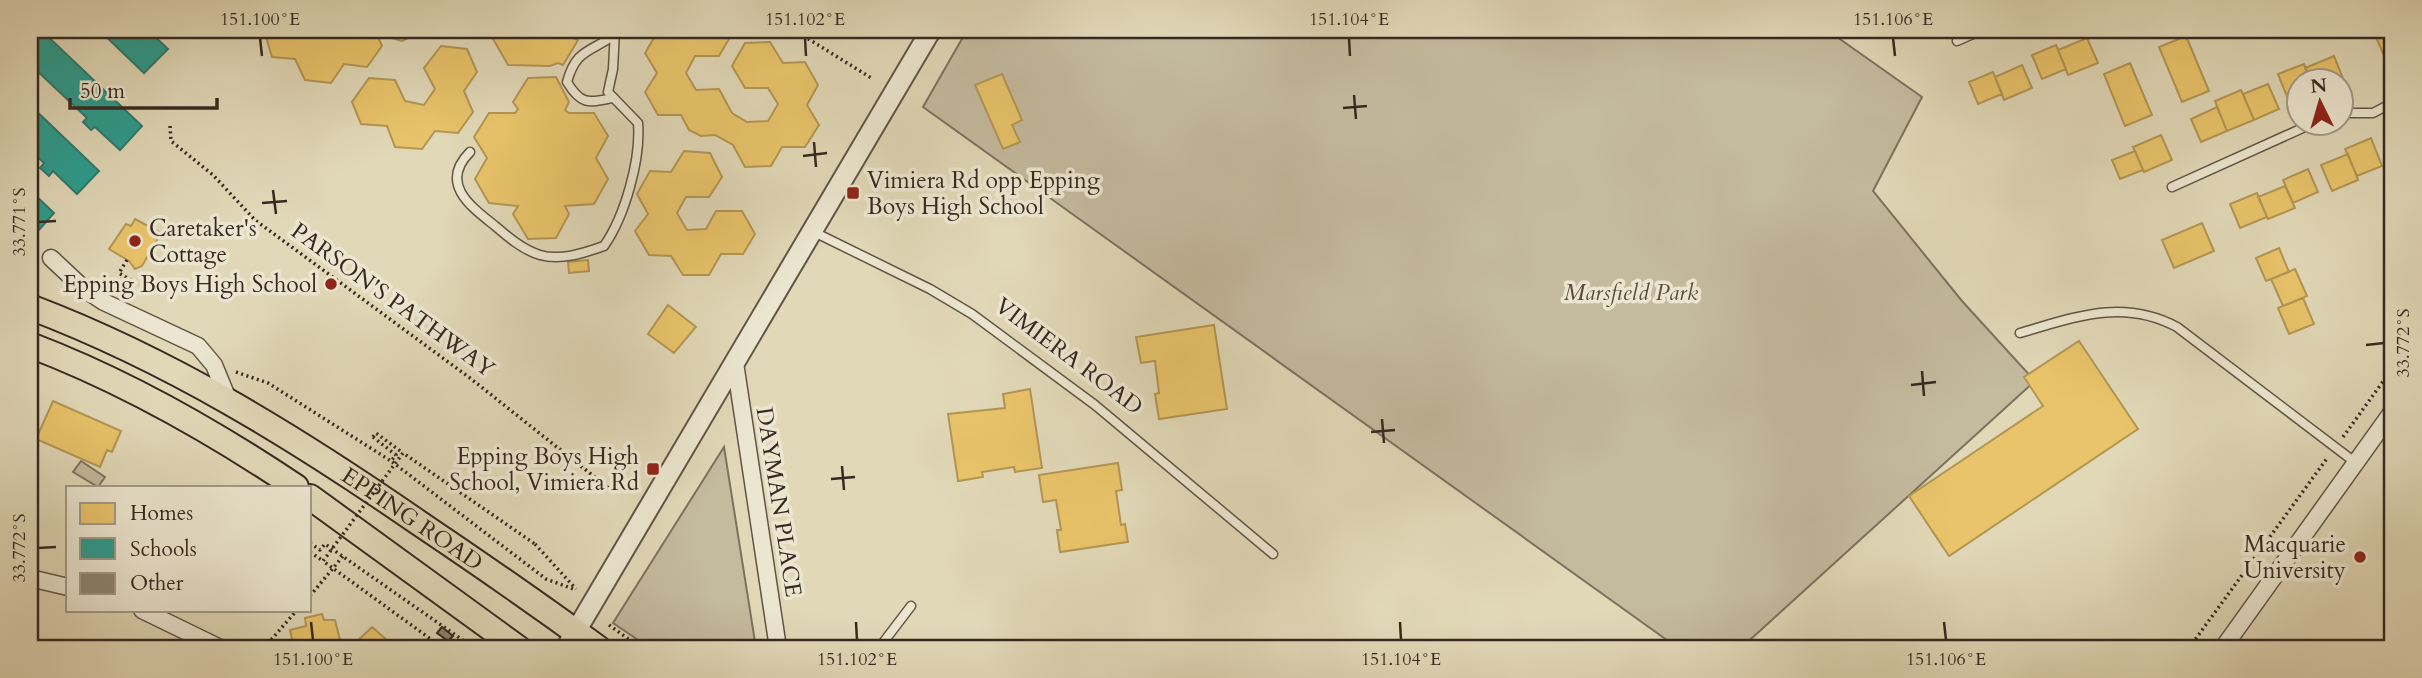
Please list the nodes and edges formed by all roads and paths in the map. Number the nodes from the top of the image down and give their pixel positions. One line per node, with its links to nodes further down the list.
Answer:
1 (794, 30): 6 (path)
2 (931, 30): 14 (street)
3 (1982, 30): 5 (lane)
4 (614, 33): 7 (lane); 7 (lane)
5 (1957, 41)
6 (873, 79)
7 (612, 98): 12 (lane)
8 (2392, 103): 9 (lane)
9 (2356, 113)
10 (170, 126): 31 (path, PARSON'S PATHWAY)
11 (2286, 136): 13 (lane)
12 (470, 152)
13 (2172, 187)
14 (812, 231): 21 (street); 35 (lane, VIMIERA ROAD)
15 (51, 258): 22 (street)
16 (127, 260): 17 (path)
17 (139, 285)
18 (30, 307): 24 (main road, EPPING ROAD)
19 (2020, 333): 26 (lane)
20 (30, 345): 30 (main road)
21 (735, 363): 45 (street); 53 (street, DAYMAN PLACE)
22 (214, 365): 24 (street); 28 (path)
23 (2392, 369): 26 (path)
24 (228, 399): 45 (main road, EPPING ROAD)
25 (2392, 412): 29 (street)
26 (2336, 447): 29 (lane); 55 (path)
27 (403, 453): 28 (path); 28 (path, bridge); 37 (path, bridge)
28 (391, 461)
29 (2356, 463): 56 (street)
30 (294, 486)
31 (611, 490)
32 (312, 498): 50 (main road, EPPING ROAD)
33 (312, 544): 36 (path)
34 (312, 553): 37 (path)
35 (1273, 554)
36 (343, 556): 40 (path); 49 (path)
37 (323, 561): 48 (path, bridge)
38 (30, 578): 39 (street)
39 (66, 587)
40 (312, 594)
41 (911, 606): 54 (lane)
42 (146, 612): 46 (street)
43 (296, 612): 47 (path)
44 (609, 625): 52 (path)
45 (571, 640): 51 (main road, EPPING ROAD)
46 (220, 648)
47 (264, 648)
48 (443, 648)
49 (474, 648)
50 (517, 648)
51 (598, 648)
52 (641, 648)
53 (778, 648)
54 (879, 648)
55 (2189, 648)
56 (2223, 648)

